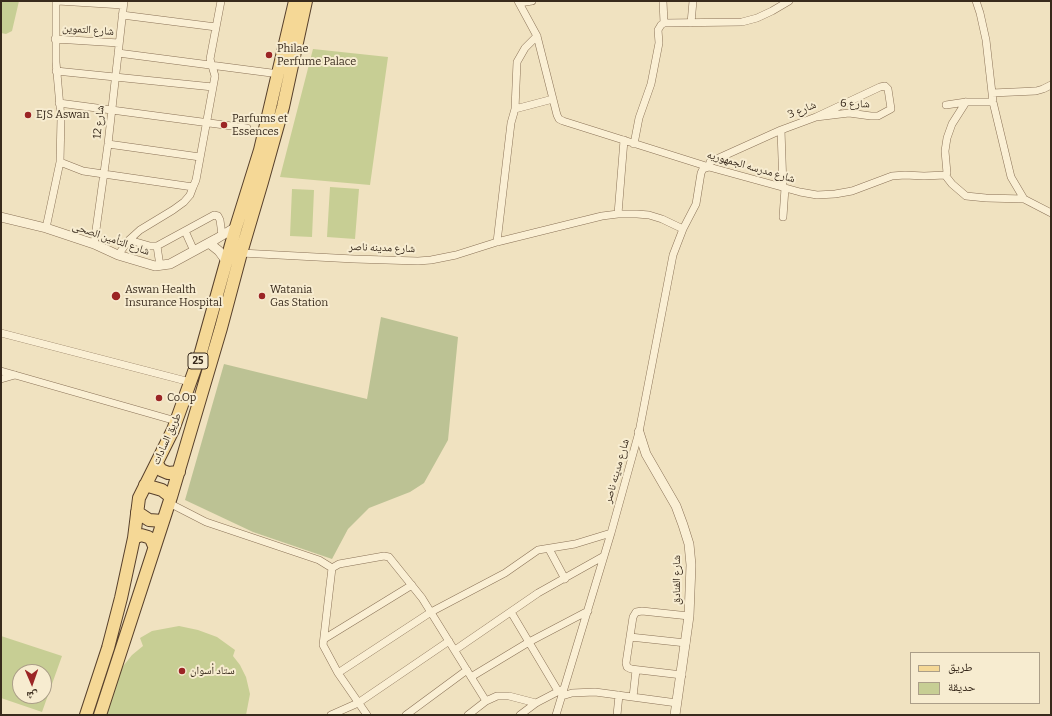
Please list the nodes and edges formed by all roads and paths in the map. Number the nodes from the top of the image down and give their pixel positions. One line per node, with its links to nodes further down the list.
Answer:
1 (57, 1): 11 (street); 17 (street)
2 (221, 1): 15 (street)
3 (295, 1): 22 (main road, طريق السادات / 25)
4 (306, 1): 65 (main road, طريق السادات / 25)
5 (532, 1): 10 (street)
6 (663, 1): 13 (street)
7 (693, 1): 14 (street)
8 (789, 1): 14 (street)
9 (976, 1): 26 (street)
10 (518, 2): 16 (street)
11 (124, 3): 12 (street, شارع 12)
12 (122, 15): 15 (street); 18 (street, شارع 12)
13 (664, 23): 14 (street); 41 (street)
14 (691, 23)
15 (216, 27): 20 (street)
16 (537, 36): 27 (street); 32 (street)
17 (56, 39): 18 (street, شارع التموين); 21 (street)
18 (119, 43): 19 (street, شارع 12)
19 (118, 53): 20 (street); 23 (street, شارع 12)
20 (211, 64): 22 (street); 25 (street)
21 (56, 71): 23 (street); 30 (street)
22 (279, 74): 54 (main road, طريق السادات / 25)
23 (115, 76): 25 (street); 34 (street, شارع 12)
24 (1051, 85): 26 (street)
25 (213, 86): 36 (street)
26 (992, 93): 29 (street)
27 (553, 99): 32 (street); 39 (street, شارع مدرسه الجمهوريه)
28 (966, 102): 29 (street); 31 (street); 46 (street)
29 (993, 102): 49 (street)
30 (59, 103): 34 (street); 43 (street)
31 (946, 105)
32 (515, 109): 60 (street)
33 (891, 109): 35 (street, شارع 6); 35 (street, شارع 3)
34 (111, 110): 36 (street); 40 (street, شارع 12)
35 (816, 117): 38 (street, شارع 3)
36 (206, 123): 37 (street); 42 (street)
37 (247, 128)
38 (781, 130): 44 (street, شارع 3); 48 (street)
39 (624, 140): 41 (street, شارع مدرسه الجمهوريه); 51 (street)
40 (108, 144): 42 (street); 45 (street, شارع 12)
41 (634, 144): 44 (street, شارع مدرسه الجمهوريه)
42 (200, 157): 47 (street)
43 (60, 162): 45 (street); 55 (street)
44 (709, 167): 48 (street, شارع مدرسه الجمهوريه); 56 (street, شارع مدينه ناصر)
45 (104, 175): 47 (street); 62 (street, شارع 12)
46 (945, 175): 48 (street, شارع مدرسه الجمهوريه); 49 (street)
47 (193, 187): 59 (street)
48 (784, 188): 53 (street)
49 (1024, 199): 50 (street)
50 (1051, 213)
51 (618, 214): 56 (street, شارع مدينه ناصر); 60 (street, شارع مدينه ناصر)
52 (1, 216): 55 (street, شارع التأمين الصحى)
53 (783, 217)
54 (236, 227): 58 (street, شارع التأمين الصحى); 67 (main road, طريق السادات / 25)
55 (46, 228): 62 (street, شارع التأمين الصحى)
56 (683, 230): 75 (street, شارع مدينه ناصر)
57 (185, 231): 58 (street); 63 (street); 64 (street)
58 (222, 235): 61 (street, شارع التأمين الصحى)
59 (129, 240): 63 (street); 66 (street)
60 (497, 242): 65 (street, شارع مدينه ناصر)
61 (209, 243): 64 (street, شارع التأمين الصحى); 67 (street)
62 (94, 244): 66 (street, شارع التأمين الصحى)
63 (157, 246): 68 (street)
64 (194, 251): 68 (street, شارع التأمين الصحى)
65 (241, 252): 77 (main road, طريق السادات / 25)
66 (118, 255): 68 (street, شارع التأمين الصحى)
67 (227, 262): 73 (main road, طريق السادات / 25)
68 (160, 266)
69 (1, 333): 73 (street)
70 (1, 371): 71 (street)
71 (17, 375): 72 (street); 74 (street)
72 (1, 379)
73 (190, 382): 74 (main road, طريق السادات / 25)
74 (176, 421): 76 (main road, طريق السادات / 25)
75 (639, 432): 82 (street, شارع مدينه ناصر); 93 (street, شارع الفنادق)
76 (157, 464): 77 (main road); 78 (main road, طريق السادات / 25)
77 (179, 472): 79 (main road, طريق السادات / 25)
78 (145, 485): 79 (main road); 80 (main road, طريق السادات / 25)
79 (170, 500): 81 (main road, طريق السادات / 25); 87 (street)
80 (136, 512): 81 (main road); 83 (main road, طريق السادات / 25)
81 (163, 521): 84 (main road, طريق السادات / 25)
82 (611, 533): 85 (street); 86 (street, شارع مدينه ناصر)
83 (134, 538): 84 (main road); 112 (main road, طريق السادات / 25)
84 (154, 546): 113 (main road, طريق السادات / 25)
85 (549, 549): 88 (street); 91 (street)
86 (604, 556): 88 (street); 90 (street, شارع مدينه ناصر)
87 (332, 568): 89 (street); 95 (street)
88 (565, 579): 92 (street)
89 (412, 585): 91 (street); 95 (street)
90 (588, 611): 97 (street); 105 (street, شارع مدينه ناصر)
91 (431, 612): 96 (street); 102 (street)
92 (511, 612): 97 (street); 99 (street)
93 (689, 616): 94 (street); 98 (street, شارع الفنادق)
94 (630, 637): 98 (street); 101 (street)
95 (324, 639): 102 (street)
96 (449, 640): 99 (street); 109 (street)
97 (529, 642): 104 (street); 105 (street)
98 (686, 643): 103 (street, شارع الفنادق)
99 (455, 650): 100 (street)
100 (467, 670): 104 (street); 116 (street)
101 (636, 670): 103 (street); 107 (street)
102 (338, 673): 109 (street)
103 (682, 675): 111 (street, شارع الفنادق)
104 (471, 677): 108 (street)
105 (562, 692): 106 (street); 110 (street); 119 (street, شارع مدينه ناصر)
106 (619, 695): 107 (street); 120 (street)
107 (633, 697): 111 (street)
108 (486, 701): 110 (street); 117 (street)
109 (358, 703): 114 (street); 115 (street)
110 (536, 703): 118 (street)
111 (677, 703): 121 (street, شارع الفنادق)
112 (86, 715)
113 (100, 715)
114 (331, 715)
115 (367, 715)
116 (406, 715)
117 (468, 715)
118 (520, 715)
119 (556, 715)
120 (617, 715)
121 (675, 715)

